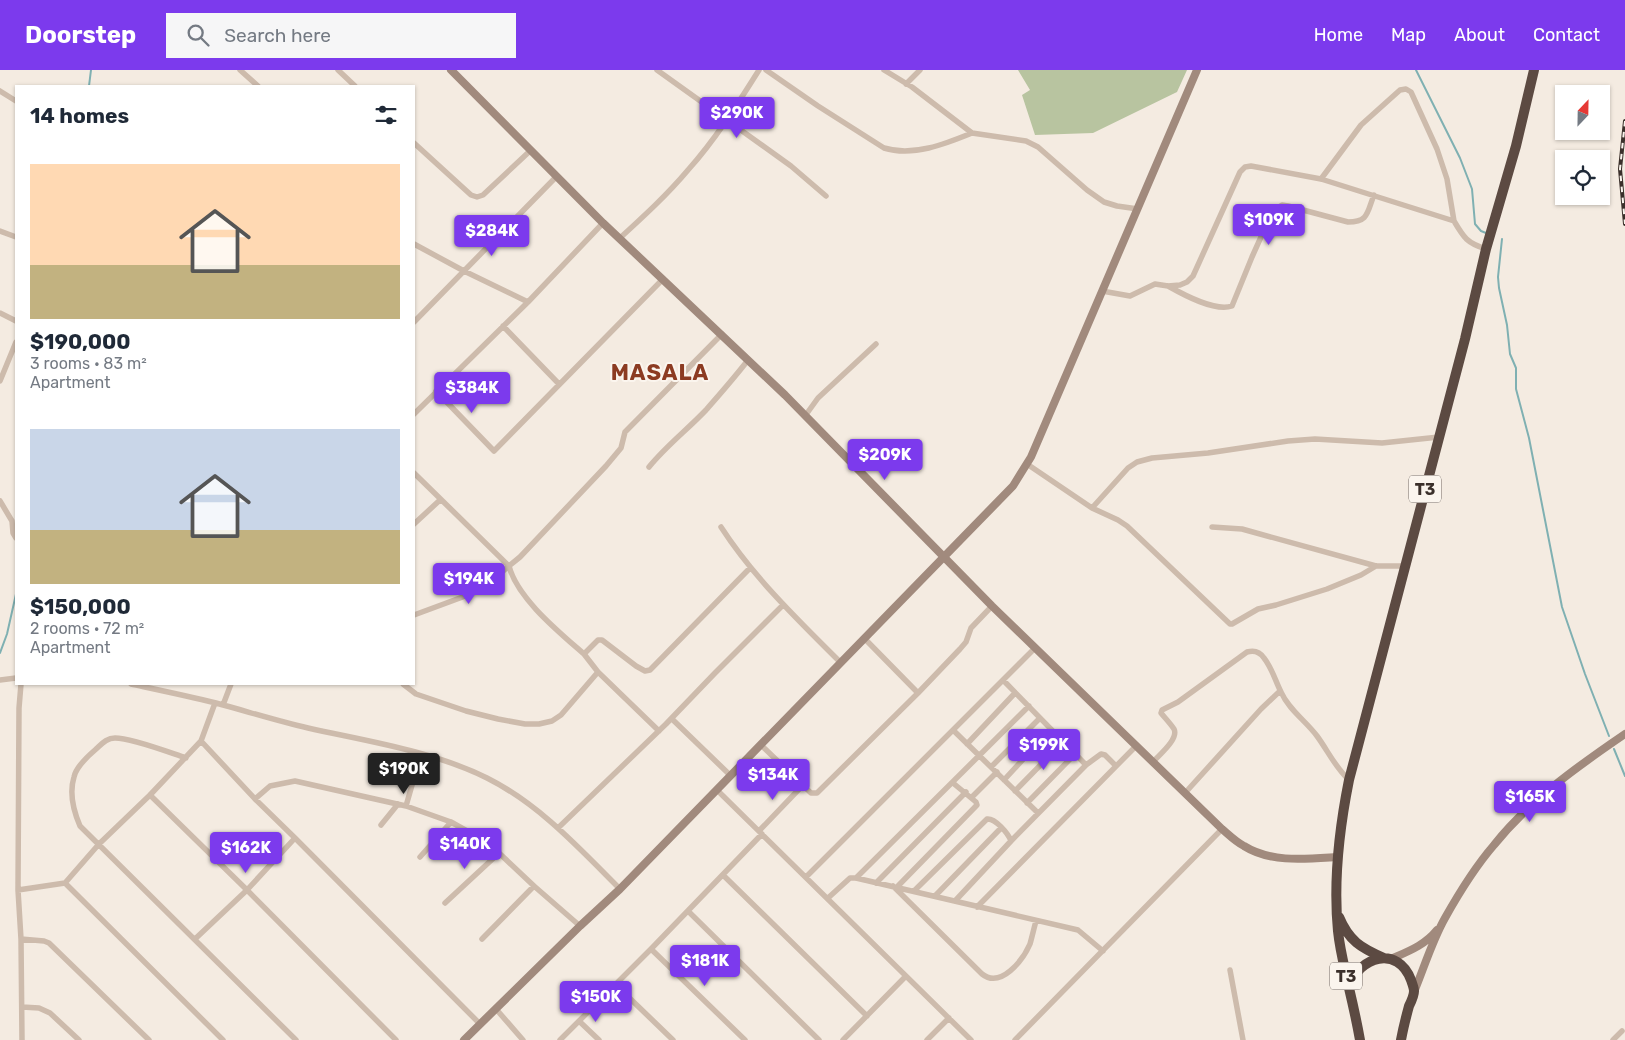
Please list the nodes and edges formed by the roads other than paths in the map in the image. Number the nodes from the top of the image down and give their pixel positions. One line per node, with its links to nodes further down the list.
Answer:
1 (240, 70): 12 (street)
2 (338, 70): 13 (street)
3 (451, 70): 19 (street)
4 (657, 70): 16 (street)
5 (759, 70): 16 (street)
6 (766, 70): 17 (street)
7 (884, 70): 11 (street)
8 (1197, 70): 24 (street)
9 (1534, 70): 32 (highway, T3)
10 (918, 71): 11 (street)
11 (906, 84): 17 (street)
12 (255, 85)
13 (354, 85)
14 (0, 91): 15 (street)
15 (15, 100)
16 (726, 121): 23 (street); 29 (street)
17 (972, 133): 24 (street)
18 (415, 144): 19 (street)
19 (531, 150): 20 (street)
20 (556, 177): 26 (street); 33 (street)
21 (1321, 179): 22 (street); 25 (street); 35 (street)
22 (1374, 195): 25 (street); 35 (street)
23 (826, 196)
24 (1138, 209): 36 (street)
25 (1454, 221): 32 (street)
26 (603, 223): 29 (street); 37 (street)
27 (2, 232): 28 (street); 30 (street)
28 (15, 237)
29 (620, 238): 34 (street)
30 (0, 240)
31 (415, 245): 33 (street)
32 (1486, 249): 51 (highway, T3)
33 (464, 271): 37 (street); 40 (street)
34 (662, 279): 42 (street); 47 (street)
35 (1168, 286): 36 (street)
36 (1102, 291): 52 (street)
37 (528, 302): 41 (street)
38 (0, 313): 39 (street)
39 (15, 320)
40 (415, 321)
41 (503, 326): 47 (street); 48 (street)
42 (722, 334): 45 (street); 63 (street)
43 (15, 344): 46 (street)
44 (876, 344): 50 (street)
45 (748, 360): 50 (street); 53 (street)
46 (0, 381)
47 (559, 384): 48 (street)
48 (436, 391): 49 (street)
49 (415, 413)
50 (804, 416): 62 (street)
51 (1439, 437): 57 (street); 65 (highway, T3)
52 (1027, 464): 57 (street); 62 (street)
53 (649, 467)
54 (415, 474): 55 (street)
55 (440, 500): 58 (street); 63 (street)
56 (0, 501): 61 (street)
57 (1092, 508): 64 (street)
58 (415, 523)
59 (721, 527): 66 (street)
60 (1212, 527): 64 (street)
61 (15, 536)
62 (945, 557): 68 (street); 70 (street)
63 (509, 566): 69 (street); 72 (street)
64 (1376, 566): 65 (street)
65 (1405, 566): 110 (highway, T3)
66 (750, 568): 67 (street); 72 (street)
67 (784, 605): 73 (street); 88 (street)
68 (992, 606): 71 (street); 83 (street)
69 (415, 615)
70 (864, 638): 73 (street); 83 (street)
71 (1035, 648): 77 (street); 98 (street)
72 (584, 654): 74 (street)
73 (841, 663): 97 (street)
74 (598, 672): 81 (street); 92 (street)
75 (15, 678): 76 (street)
76 (0, 680)
77 (1003, 680): 84 (street); 91 (street)
78 (20, 685): 144 (street)
79 (135, 685): 85 (street)
80 (231, 685): 86 (street)
81 (404, 685)
82 (1280, 691): 103 (street); 110 (street); 116 (street)
83 (918, 693): 112 (street)
84 (1016, 693): 87 (street); 96 (street)
85 (215, 703): 86 (street); 94 (street)
86 (223, 705): 99 (street)
87 (1029, 706): 89 (street); 101 (street)
88 (672, 718): 92 (street); 108 (street)
89 (1040, 718): 90 (street); 106 (street)
90 (1051, 729): 95 (street); 109 (street)
91 (953, 730): 96 (street); 137 (street)
92 (659, 731): 126 (street)
93 (1625, 734): 154 (street)
94 (201, 741): 102 (street); 119 (street)
95 (1063, 742): 100 (street); 114 (street)
96 (967, 744): 101 (street)
97 (761, 745): 108 (street); 112 (street)
98 (1136, 746): 103 (street); 105 (street)
99 (421, 754): 122 (street); 126 (street)
100 (1075, 754): 104 (street); 120 (street)
101 (980, 756): 106 (street); 111 (street)
102 (186, 758): 117 (street); 132 (street)
103 (1153, 762): 116 (street)
104 (1086, 765): 105 (street); 123 (street)
105 (1116, 766): 151 (street)
106 (991, 767): 107 (street)
107 (997, 772): 109 (street); 118 (street)
108 (731, 776): 113 (street)
109 (1004, 780): 114 (street)
110 (1349, 780): 135 (highway, T3)
111 (954, 783): 115 (street); 138 (street)
112 (803, 785): 129 (street)
113 (717, 790): 129 (street); 143 (street)
114 (1016, 791): 120 (street)
115 (966, 792): 118 (street); 140 (street)
116 (1185, 793): 128 (street)
117 (150, 794): 132 (street); 145 (street)
118 (972, 798): 142 (street)
119 (255, 799): 121 (street); 130 (street)
120 (1027, 803): 123 (street)
121 (398, 804): 122 (street); 125 (street)
122 (406, 806): 124 (street)
123 (1038, 813): 131 (street)
124 (451, 822): 133 (street); 134 (street)
125 (381, 825)
126 (558, 828): 143 (street)
127 (1001, 828): 131 (street); 146 (street); 147 (street)
128 (1222, 829): 135 (street); 161 (street)
129 (760, 832): 136 (street); 137 (street)
130 (295, 838): 145 (street); 173 (street)
131 (1010, 841): 149 (street)
132 (99, 844): 139 (street); 158 (street)
133 (499, 852): 141 (street); 150 (street)
134 (420, 857)
135 (1337, 857): 153 (highway, T3)
136 (724, 875): 152 (street); 170 (street)
137 (806, 877): 148 (street)
138 (856, 878): 140 (street); 148 (street)
139 (65, 883): 144 (street); 178 (street)
140 (876, 883): 142 (street)
141 (534, 886): 156 (street); 159 (street)
142 (895, 887): 146 (street); 155 (street)
143 (620, 889): 156 (street)
144 (18, 890): 157 (street)
145 (248, 890): 158 (street); 180 (street)
146 (914, 891): 147 (street)
147 (935, 896): 149 (street)
148 (828, 898): 164 (street)
149 (955, 901): 151 (street)
150 (445, 903)
151 (977, 907): 155 (street)
152 (688, 911): 160 (street); 187 (street)
153 (1337, 912): 162 (highway, T3); 166 (highway, T3)
154 (1444, 920): 162 (street); 167 (street)
155 (1036, 921): 161 (street)
156 (580, 926): 169 (street)
157 (21, 939): 168 (street); 177 (street)
158 (195, 939): 179 (street)
159 (482, 939)
160 (651, 949): 165 (street); 186 (street)
161 (1103, 952): 191 (street)
162 (1388, 958): 166 (highway, T3); 167 (highway, T3)
163 (1230, 970): 192 (street)
164 (906, 976): 170 (street); 171 (street)
165 (616, 985): 172 (street); 185 (street)
166 (1349, 987): 193 (highway, T3)
167 (1414, 992): 194 (highway)
168 (22, 1007): 175 (street); 176 (street)
169 (496, 1009): 173 (street); 182 (street)
170 (867, 1016): 188 (street)
171 (949, 1018): 189 (street); 190 (street)
172 (579, 1021): 183 (street); 184 (street)
173 (480, 1024): 181 (street)
174 (1622, 1031): 195 (street)
175 (22, 1040)
176 (79, 1040)
177 (149, 1040)
178 (223, 1040)
179 (296, 1040)
180 (396, 1040)
181 (464, 1040)
182 (523, 1040)
183 (560, 1040)
184 (599, 1040)
185 (673, 1040)
186 (745, 1040)
187 (819, 1040)
188 (843, 1040)
189 (927, 1040)
190 (971, 1040)
191 (1015, 1040)
192 (1243, 1040)
193 (1360, 1040)
194 (1401, 1040)
195 (1612, 1040)

